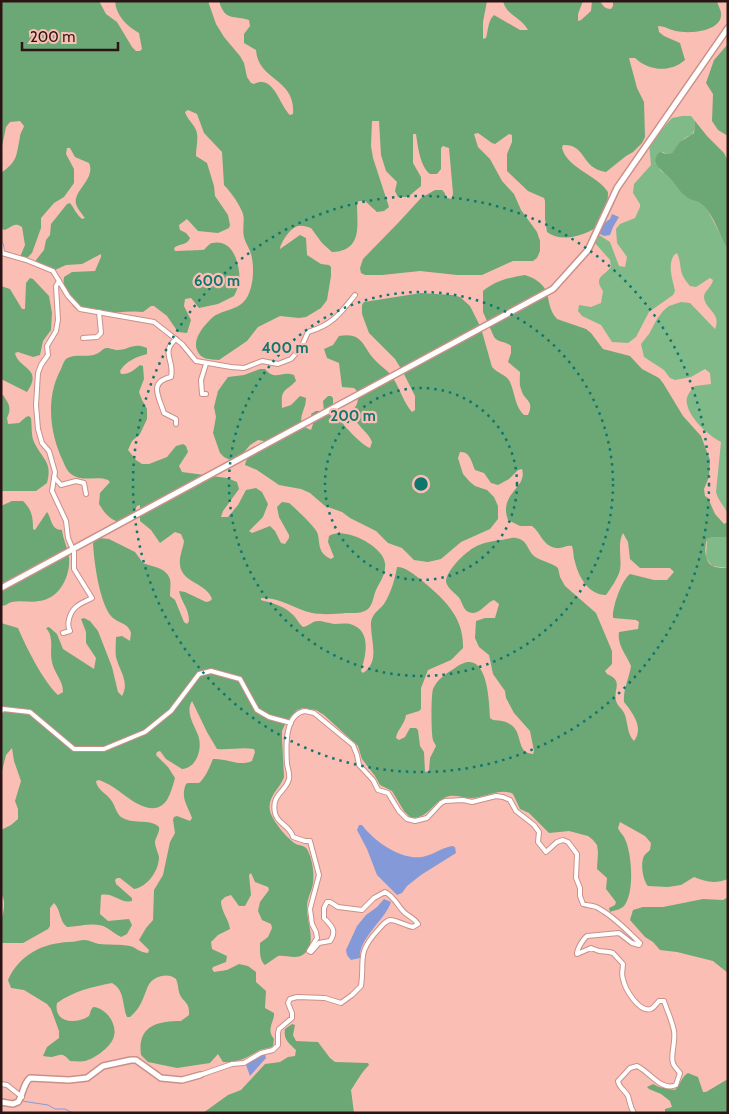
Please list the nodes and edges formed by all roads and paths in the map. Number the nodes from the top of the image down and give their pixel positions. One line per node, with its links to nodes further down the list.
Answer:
1 (728, 28): 13 (street)
2 (1, 245): 3 (street)
3 (59, 281): 5 (street); 11 (street)
4 (355, 294): 8 (street)
5 (99, 312): 6 (street); 7 (street)
6 (83, 338)
7 (176, 339): 8 (street); 10 (street)
8 (206, 364): 9 (street)
9 (206, 394)
10 (176, 424)
11 (54, 477): 12 (street); 13 (street)
12 (86, 494)
13 (73, 549): 14 (street); 15 (street)
14 (1, 588)
15 (63, 633)
16 (1, 711): 17 (street)
17 (291, 723): 18 (street); 22 (street)
18 (200, 1075): 20 (street)
19 (1, 1084): 20 (street)
20 (20, 1099): 21 (street)
21 (1, 1102)
22 (634, 1113)

